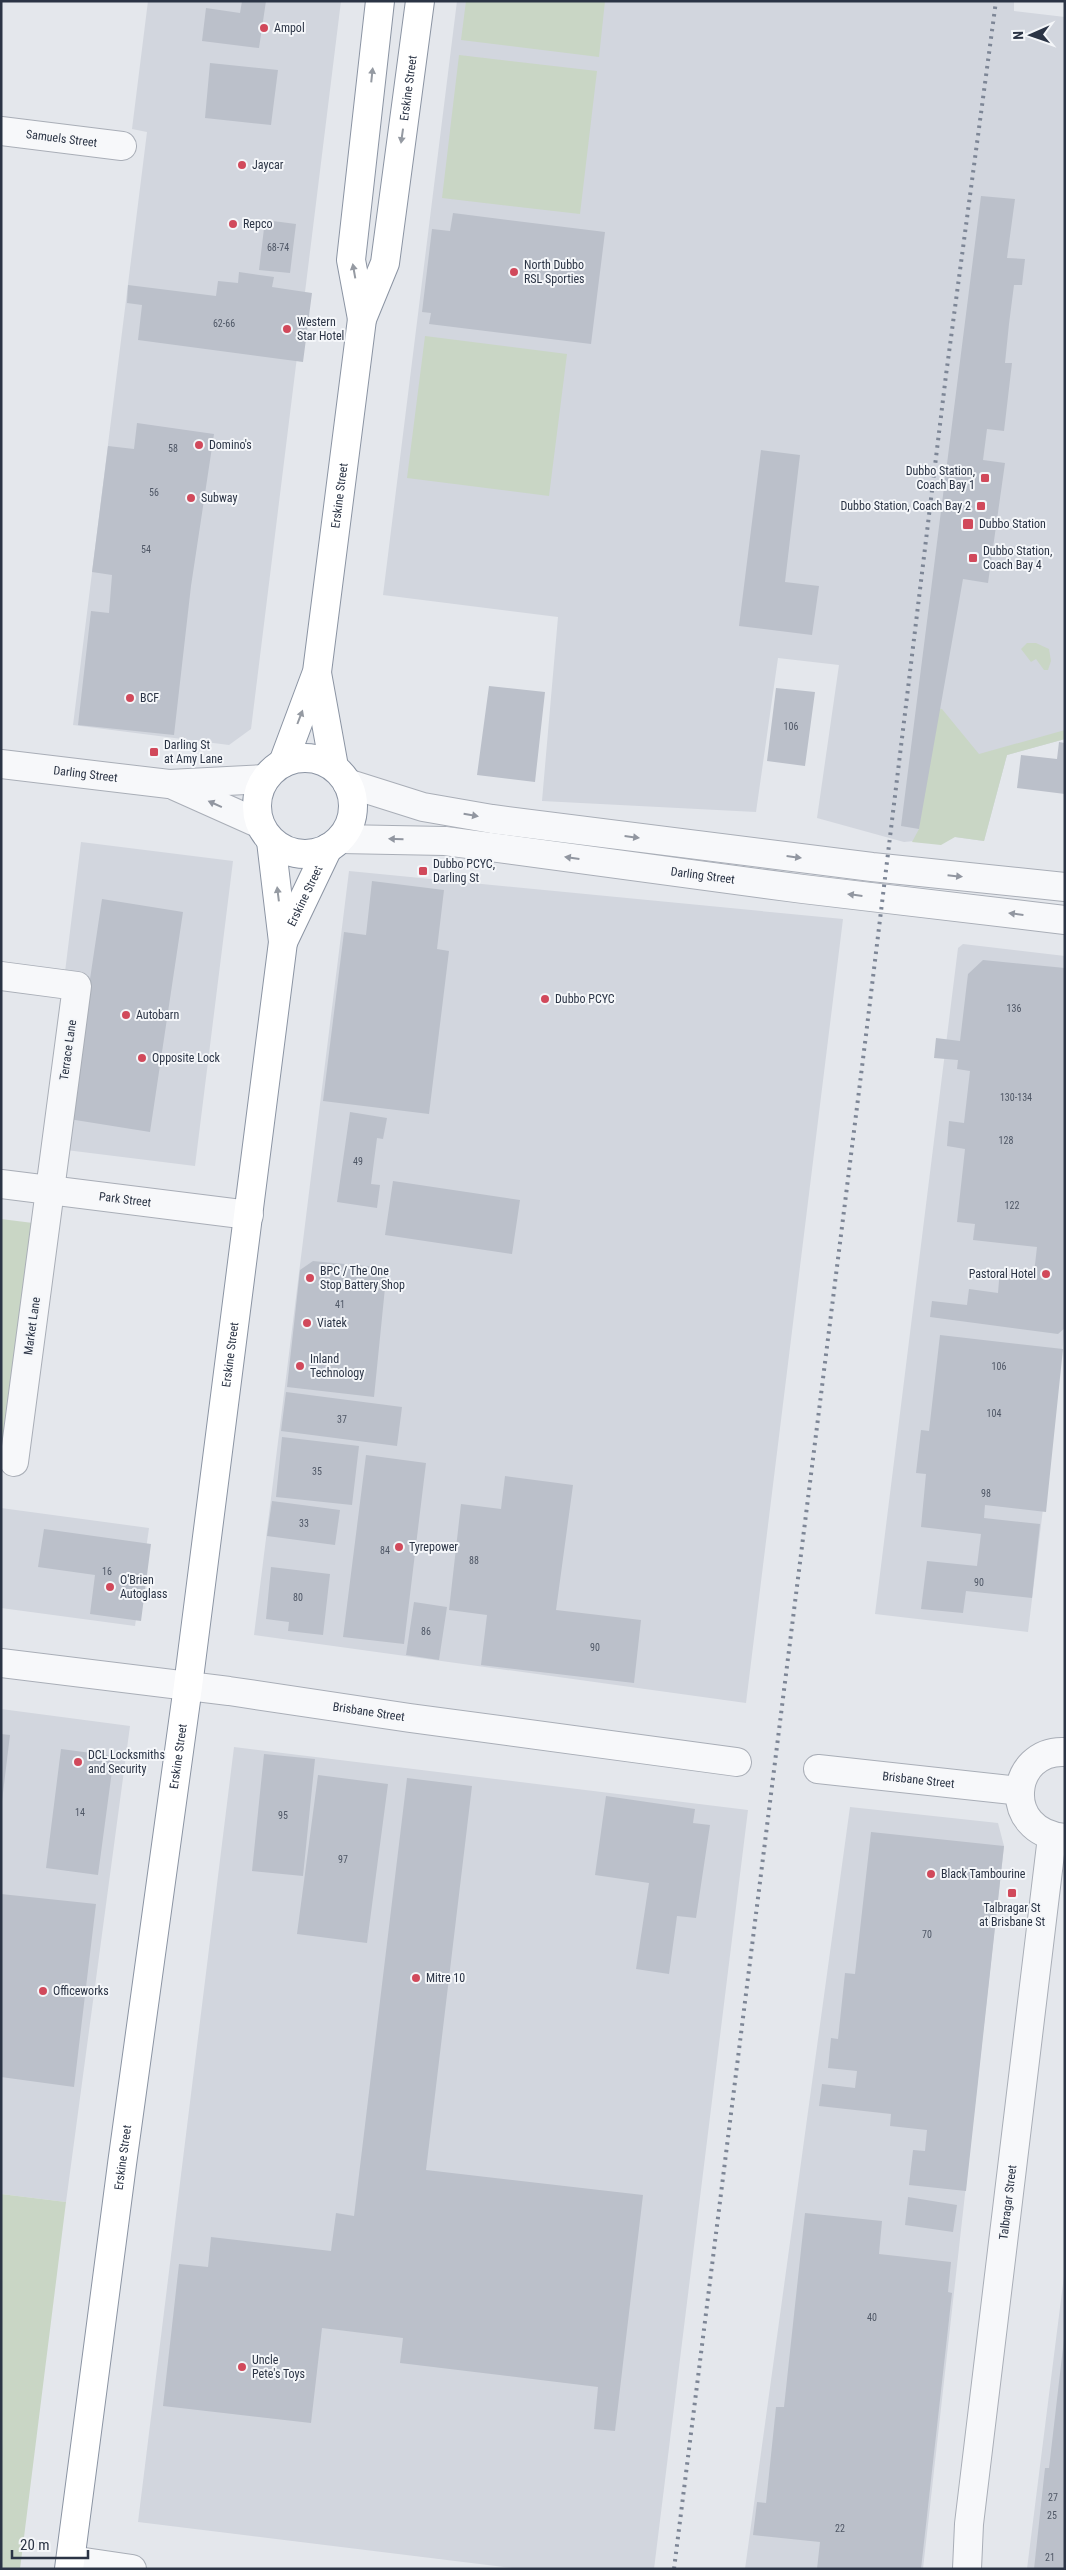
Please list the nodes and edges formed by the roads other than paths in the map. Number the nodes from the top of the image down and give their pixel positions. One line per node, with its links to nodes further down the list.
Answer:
1 (380, 1): 5 (highway, Erskine Street, one-way to 1)
2 (420, 1): 5 (highway, Erskine Street, one-way to 5)
3 (1, 131): 4 (street, Samuels Street)
4 (122, 146)
5 (362, 319): 6 (highway, Erskine Street)
6 (317, 672): 8 (highway, Erskine Street, one-way to 6); 9 (highway, Erskine Street)
7 (1, 764): 10 (street, Darling Street)
8 (274, 771): 9 (highway); 10 (street, Darling Street); 11 (highway)
9 (340, 775): 12 (highway); 13 (street, one-way to 13)
10 (169, 784): 11 (street, Darling Street, one-way to 10)
11 (266, 832): 12 (highway); 15 (highway, Erskine Street, one-way to 11)
12 (334, 843): 14 (street, Darling Street, one-way to 12); 15 (highway, Erskine Street)
13 (1065, 887)
14 (1065, 920)
15 (283, 942): 19 (highway, Erskine Street)
16 (1, 976): 18 (street, Terrace Lane)
17 (1, 1184): 18 (street, Park Street)
18 (50, 1191): 19 (street, Park Street); 20 (street, Market Lane)
19 (248, 1215): 22 (highway, Erskine Street)
20 (14, 1462)
21 (1, 1663): 22 (street, Brisbane Street)
22 (188, 1686): 24 (street, Brisbane Street); 28 (highway, Erskine Street)
23 (1064, 1745): 26 (street)
24 (737, 1762)
25 (818, 1769): 26 (street, Brisbane Street)
26 (1020, 1790): 27 (street)
27 (1058, 1837): 30 (street, Talbragar Street)
28 (70, 2564): 29 (street)
29 (132, 2569)
30 (967, 2569)

